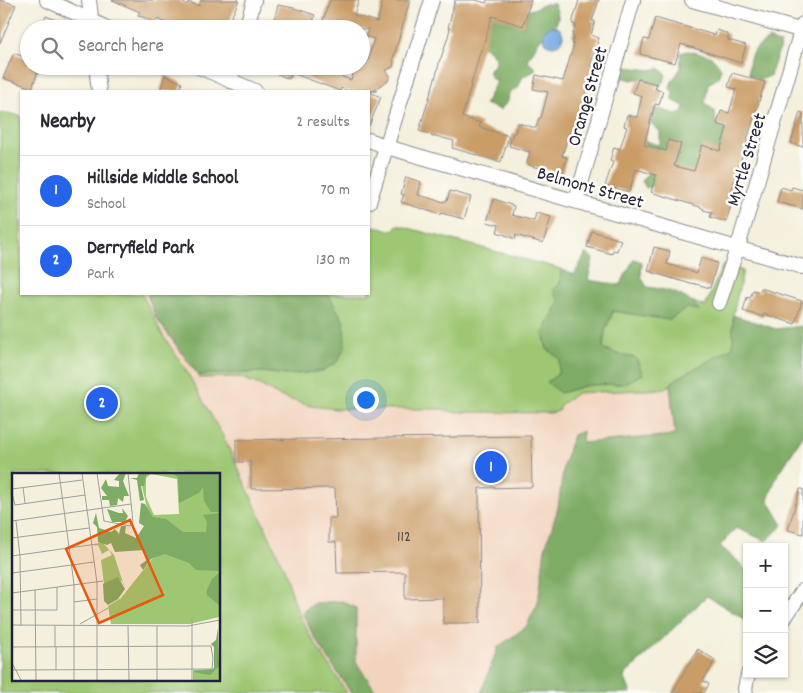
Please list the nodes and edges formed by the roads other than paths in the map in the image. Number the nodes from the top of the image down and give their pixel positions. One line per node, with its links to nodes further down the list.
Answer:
1 (47, 0): 7 (street)
2 (88, 0): 8 (street)
3 (254, 0): 9 (street)
4 (432, 0): 18 (street)
5 (633, 0): 20 (street, Orange Street)
6 (692, 0): 10 (street)
7 (84, 20)
8 (91, 20)
9 (248, 20)
10 (802, 29): 21 (street, Myrtle Street)
11 (97, 75): 15 (street)
12 (218, 75): 14 (street)
13 (231, 75): 14 (street)
14 (230, 80): 16 (street)
15 (99, 90)
16 (253, 90)
17 (370, 140): 18 (street, Belmont Street)
18 (387, 147): 19 (street); 20 (street, Belmont Street)
19 (370, 199)
20 (576, 201): 21 (street, Belmont Street)
21 (737, 248): 22 (street, Belmont Street); 23 (street, Myrtle Street)
22 (803, 267)
23 (719, 303)
24 (803, 590): 25 (street)
25 (788, 613)
26 (747, 678): 27 (street)
27 (746, 693)

